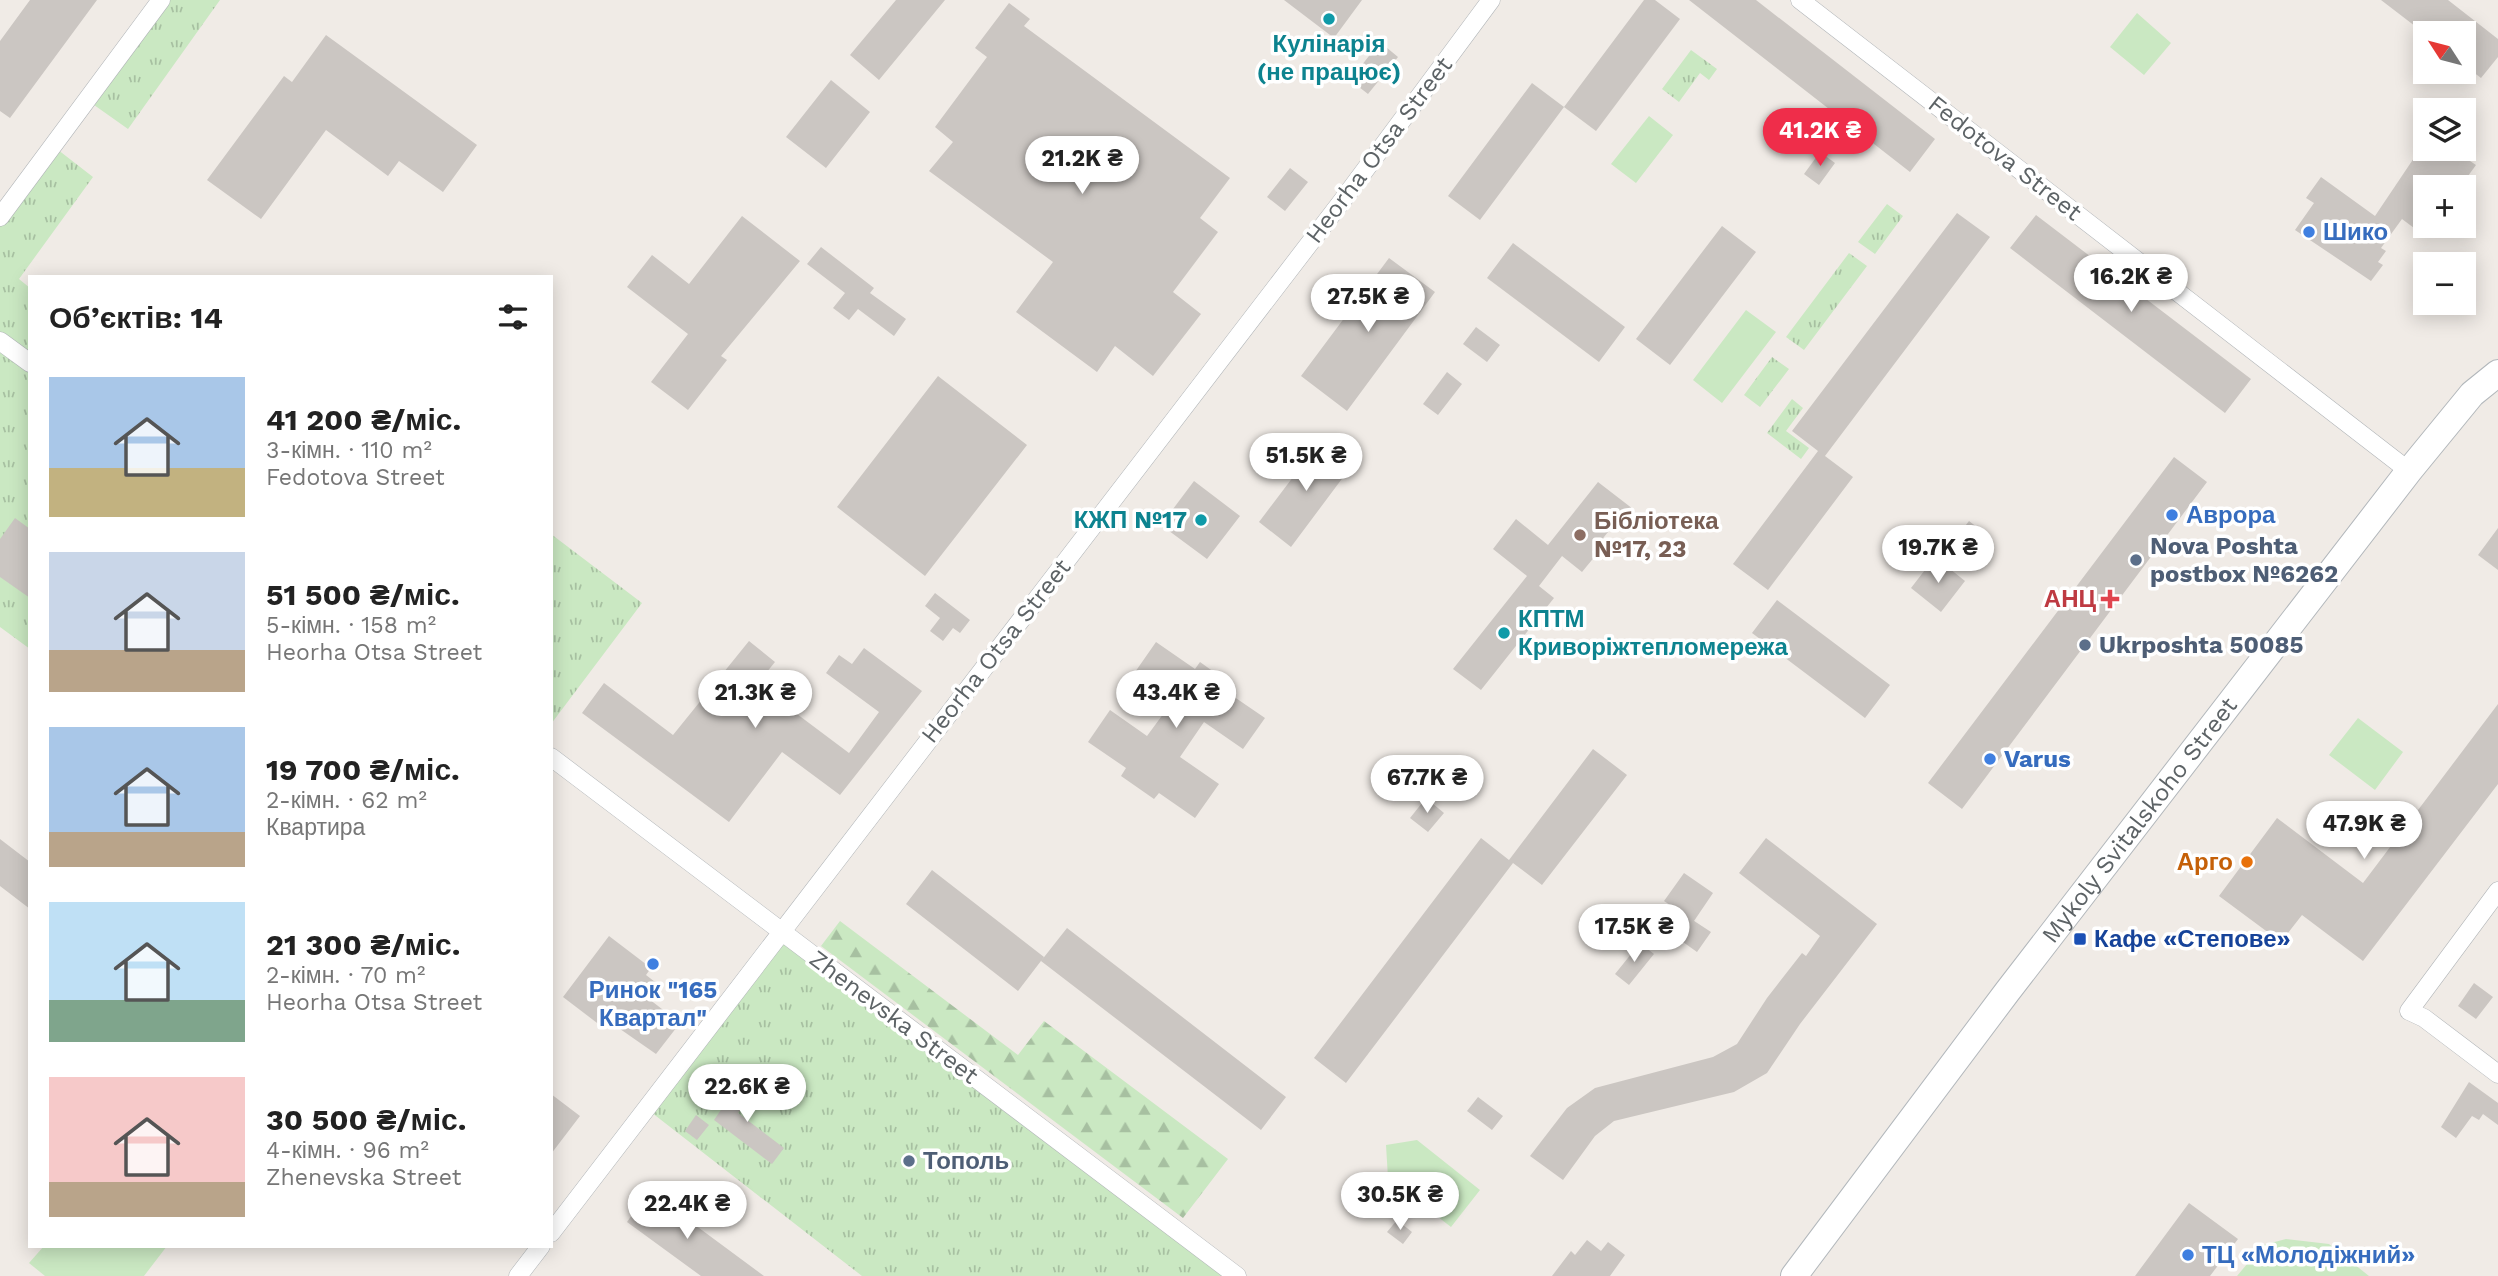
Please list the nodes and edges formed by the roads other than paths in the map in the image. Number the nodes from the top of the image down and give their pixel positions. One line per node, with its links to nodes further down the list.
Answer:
1 (161, 0): 4 (street)
2 (1491, 0): 11 (street, Heorha Otsa Street)
3 (1800, 0): 8 (street, Fedotova Street)
4 (0, 217)
5 (0, 341): 6 (street)
6 (28, 362)
7 (2498, 373): 8 (main road, Mykoly Svitalskoho Street)
8 (2409, 471): 17 (main road, Mykoly Svitalskoho Street)
9 (553, 759): 11 (street, Zhenevska Street)
10 (2498, 891): 12 (street)
11 (780, 930): 13 (street, Heorha Otsa Street); 16 (street, Zhenevska Street)
12 (2498, 1074)
13 (553, 1230)
14 (539, 1248): 15 (street)
15 (518, 1276)
16 (1237, 1276)
17 (1794, 1276)

